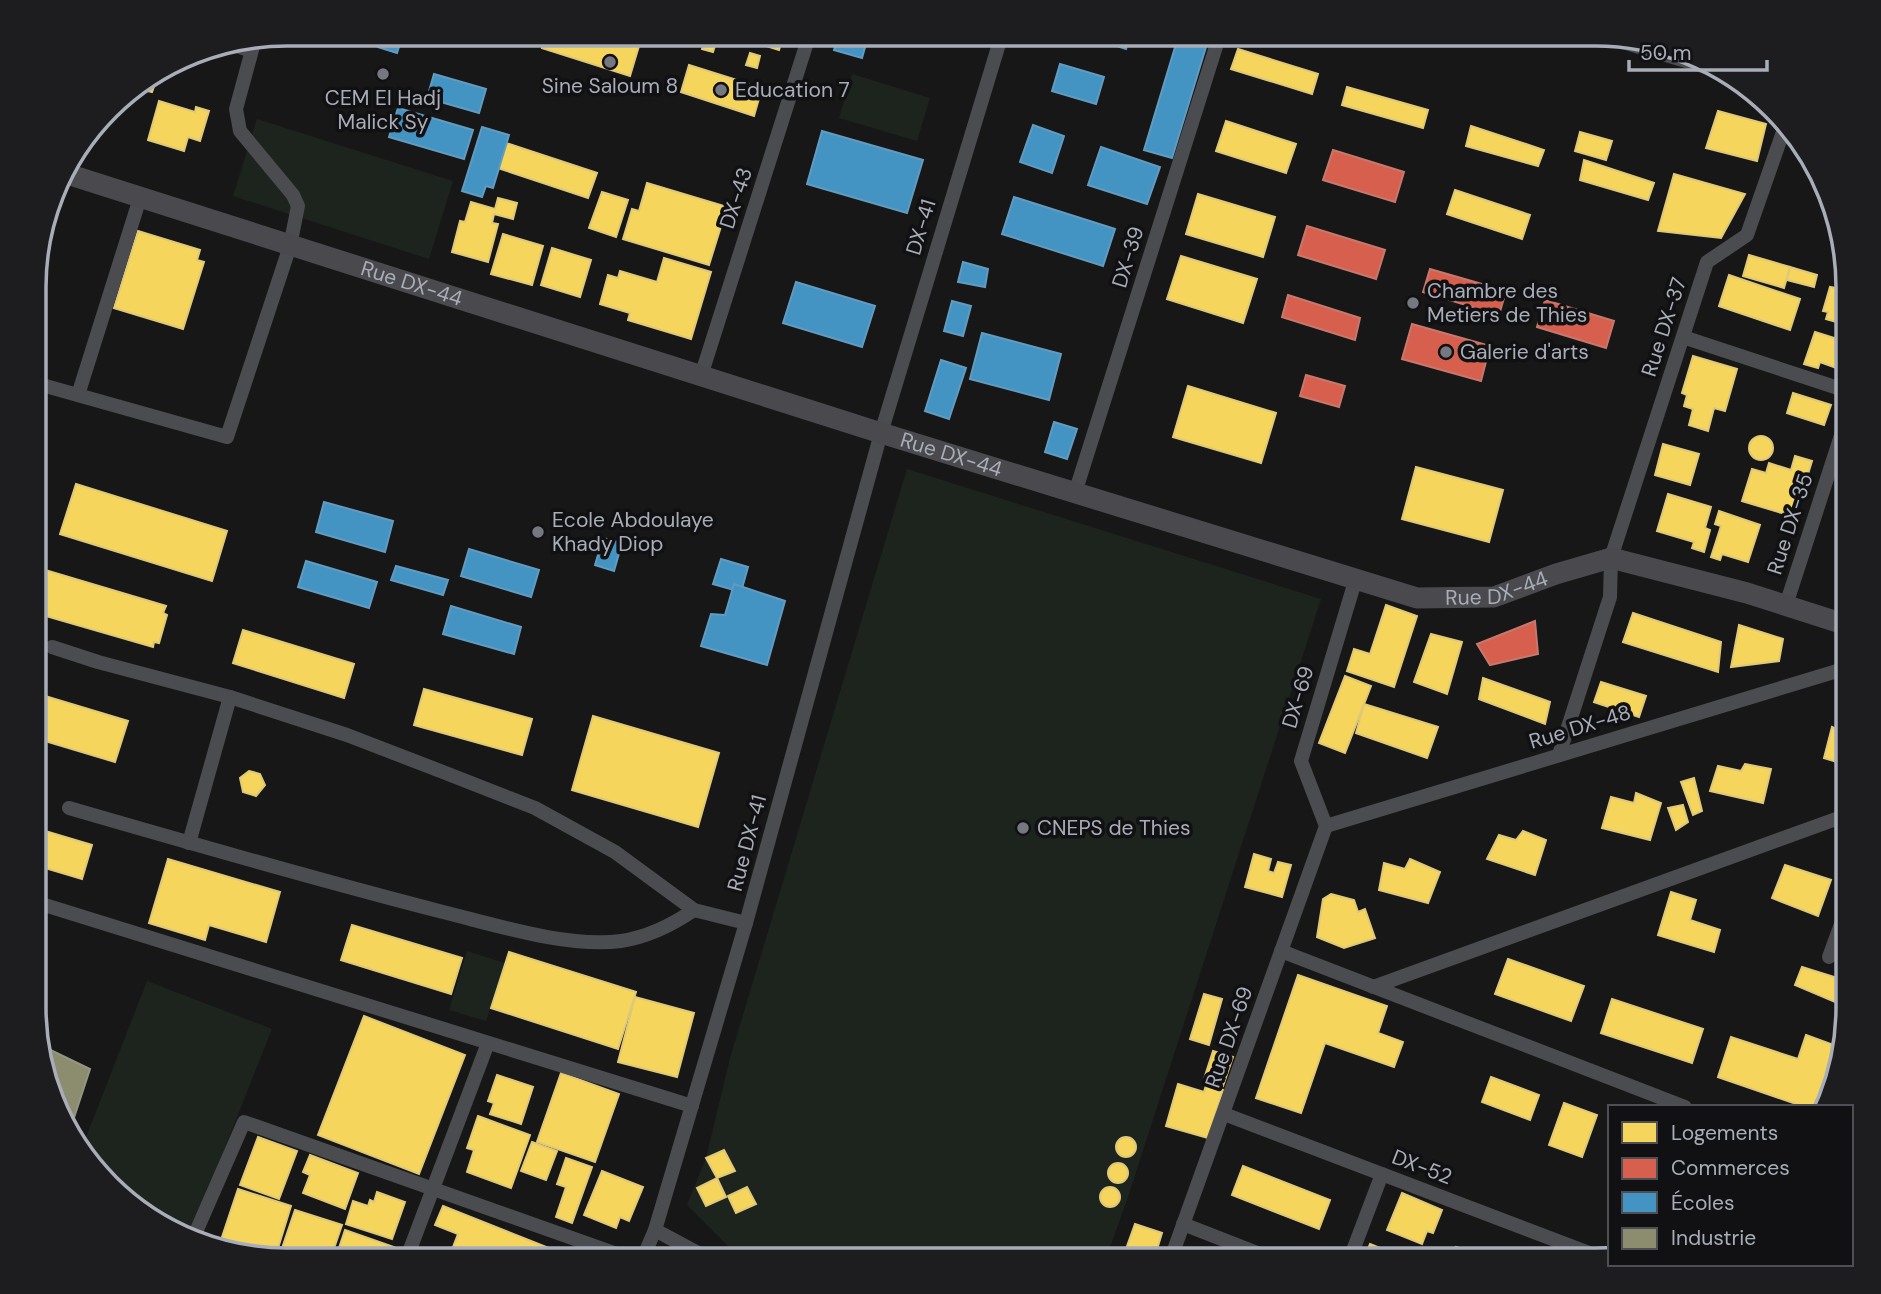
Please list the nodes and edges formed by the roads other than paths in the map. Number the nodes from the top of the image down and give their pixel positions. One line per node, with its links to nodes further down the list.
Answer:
1 (806, 46): 10 (street, DX-43)
2 (998, 46): 14 (street, DX-41)
3 (1216, 46): 16 (street, DX-39)
4 (252, 48): 8 (street)
5 (1782, 135): 9 (street, Rue DX-37)
6 (72, 176): 7 (street, Rue DX-44)
7 (140, 198): 8 (street, Rue DX-44); 13 (street)
8 (290, 246): 10 (street, Rue DX-44); 13 (street)
9 (1682, 337): 12 (street); 17 (street, Rue DX-37)
10 (701, 376): 14 (street, Rue DX-44)
11 (46, 386): 13 (street)
12 (1835, 387)
13 (78, 395)
14 (881, 433): 16 (street, Rue DX-44); 31 (street, Rue DX-41)
15 (1835, 454): 19 (street, Rue DX-35)
16 (1075, 493): 18 (street, Rue DX-44)
17 (1611, 558): 18 (street, Rue DX-44); 19 (street); 24 (street, Rue DX-37)
18 (1356, 578): 27 (street, DX-69)
19 (1786, 605): 20 (street)
20 (1835, 621)
21 (52, 648): 23 (street)
22 (1835, 672): 24 (street, Rue DX-48)
23 (230, 697): 28 (street); 30 (street)
24 (1559, 755): 27 (street, Rue DX-48)
25 (69, 808): 28 (street)
26 (1835, 819): 35 (street)
27 (1326, 826): 33 (street, Rue DX-69)
28 (189, 843): 30 (street)
29 (46, 905): 36 (street)
30 (694, 910): 31 (street)
31 (747, 923): 38 (street, Rue DX-41)
32 (1835, 941): 34 (street)
33 (1281, 951): 35 (street); 39 (street, Rue DX-69)
34 (1829, 957)
35 (1373, 986): 37 (street)
36 (488, 1043): 38 (street); 41 (street)
37 (1680, 1105)
38 (692, 1106): 43 (street, Rue DX-41)
39 (1224, 1114): 40 (street, DX-52 / DX-52); 42 (street, Rue DX-69)
40 (1382, 1174): 51 (street); 52 (street, DX-52 / DX-52)
41 (433, 1189): 44 (street); 45 (street); 46 (street)
42 (1184, 1224): 49 (street, Rue DX-69); 50 (street)
43 (655, 1230): 47 (street, Rue DX-41); 48 (street)
44 (196, 1231)
45 (411, 1248)
46 (600, 1248)
47 (647, 1248)
48 (689, 1248)
49 (1175, 1248)
50 (1245, 1248)
51 (1354, 1248)
52 (1576, 1248)

